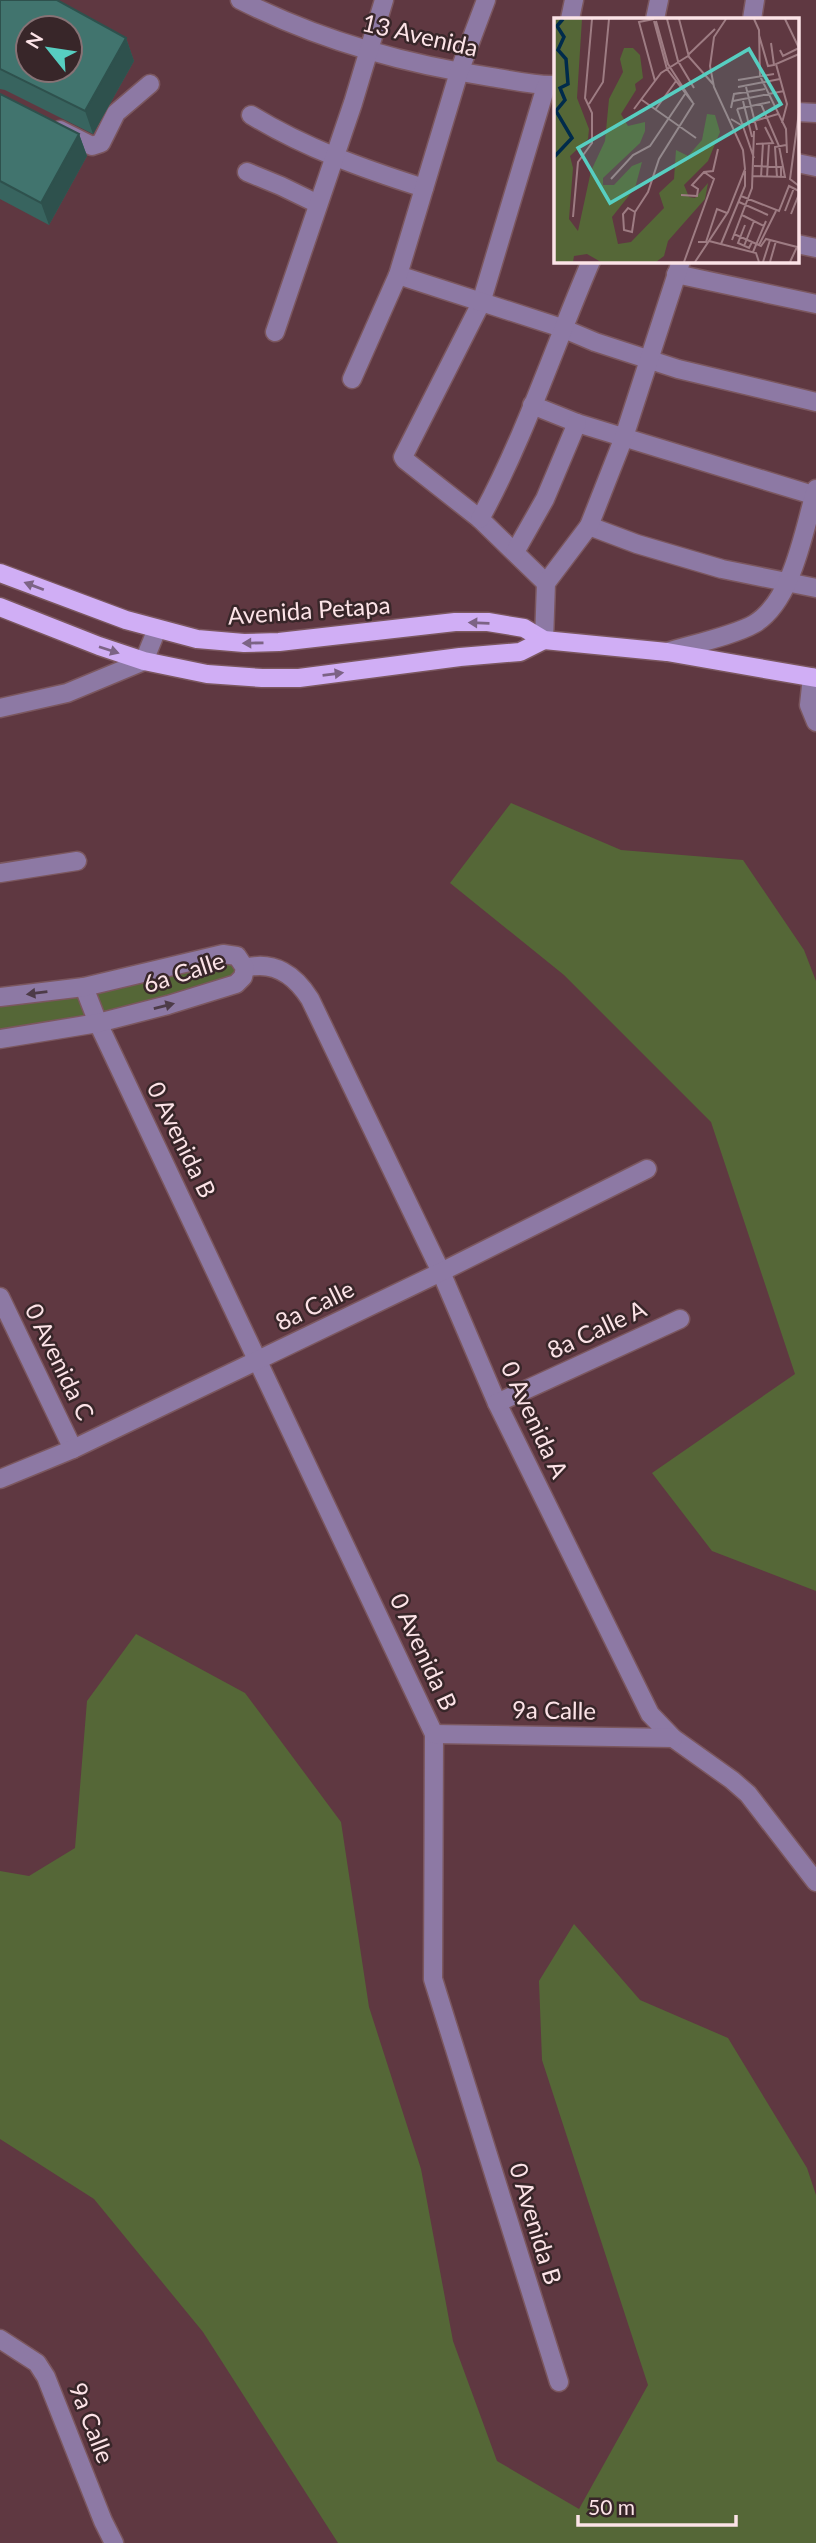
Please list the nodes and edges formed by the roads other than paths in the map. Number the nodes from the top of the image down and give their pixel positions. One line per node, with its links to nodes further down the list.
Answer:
1 (240, 0): 10 (street, 13 Avenida)
2 (384, 0): 10 (street)
3 (486, 0): 11 (street)
4 (574, 0): 7 (street)
5 (659, 0): 8 (street)
6 (755, 0): 9 (street)
7 (570, 18)
8 (655, 18)
9 (752, 18)
10 (368, 52): 11 (street, 13 Avenida); 18 (street)
11 (459, 72): 13 (street, 13 Avenida); 22 (street)
12 (150, 84): 17 (street)
13 (550, 85): 29 (street)
14 (798, 112): 15 (street)
15 (816, 113)
16 (251, 115): 18 (street)
17 (46, 123)
18 (335, 157): 22 (street); 23 (street)
19 (798, 163): 20 (street)
20 (816, 167)
21 (247, 172): 23 (street)
22 (424, 188): 28 (street)
23 (318, 204): 32 (street)
24 (798, 244): 25 (street)
25 (816, 248)
26 (591, 262): 31 (street)
27 (678, 267): 30 (street); 33 (street)
28 (398, 275): 29 (street); 34 (street)
29 (481, 303): 31 (street); 40 (street)
30 (816, 304)
31 (562, 328): 33 (street); 36 (street)
32 (275, 332)
33 (650, 360): 35 (street); 38 (street)
34 (352, 379)
35 (816, 402)
36 (532, 405): 37 (street); 40 (street)
37 (577, 423): 38 (street); 42 (street)
38 (624, 438): 39 (street); 41 (street)
39 (815, 494): 44 (street)
40 (480, 519): 42 (street)
41 (589, 526): 44 (street); 45 (street)
42 (515, 552): 45 (street)
43 (0, 573): 48 (main road, Avenida Petapa, one-way to 43)
44 (790, 582): 46 (street); 50 (street)
45 (546, 583): 49 (street)
46 (816, 588)
47 (0, 607): 51 (main road, Avenida Petapa, one-way to 51)
48 (157, 629): 49 (main road, Avenida Petapa, one-way to 48); 51 (street)
49 (544, 639): 50 (main road, Avenida Petapa); 51 (main road, Avenida Petapa, one-way to 49)
50 (667, 652): 52 (main road, Avenida Petapa)
51 (144, 661): 53 (street)
52 (814, 677): 54 (street)
53 (0, 708)
54 (816, 722)
55 (77, 861): 56 (street)
56 (0, 873)
57 (245, 968): 58 (street, 6a Calle); 60 (street, 6a Calle, one-way to 57); 63 (street, 0 Avenida A)
58 (84, 987): 59 (street, 6a Calle, one-way to 59); 60 (street, 0 Avenida B)
59 (0, 997)
60 (98, 1023): 61 (street, 6a Calle); 66 (street, 0 Avenida B)
61 (0, 1039)
62 (647, 1169): 63 (street, 8a Calle)
63 (441, 1272): 66 (street, 8a Calle); 67 (street, 0 Avenida A)
64 (0, 1297): 68 (street, 0 Avenida C)
65 (680, 1319): 67 (street, 8a Calle A)
66 (259, 1360): 68 (street, 8a Calle); 70 (street, 0 Avenida B)
67 (497, 1403): 71 (street, 0 Avenida A)
68 (73, 1449): 69 (street, 8a Calle)
69 (0, 1479)
70 (434, 1734): 71 (street, 9a Calle); 74 (street, 0 Avenida B)
71 (673, 1738): 72 (street, 0 Avenida A)
72 (816, 1882)
73 (0, 2339): 75 (street, 9a Calle)
74 (559, 2382)
75 (114, 2543)

